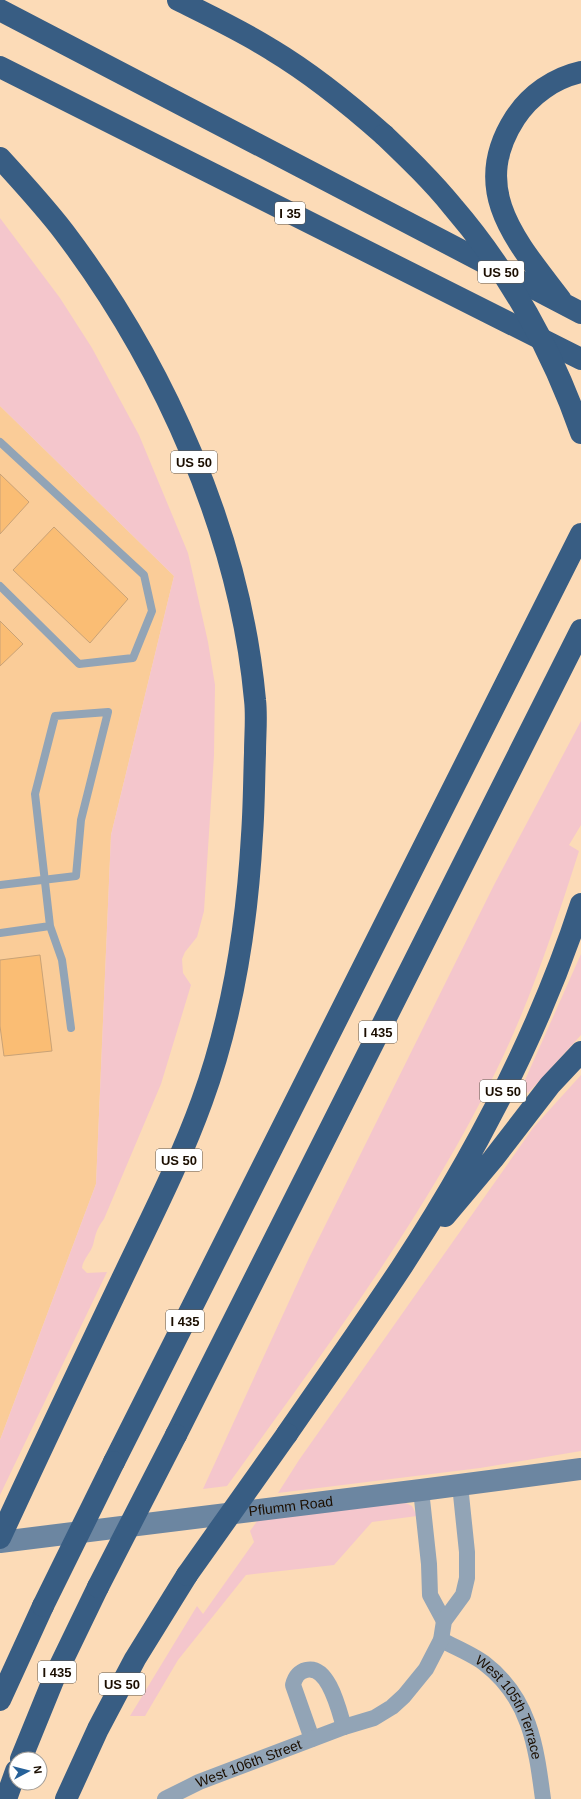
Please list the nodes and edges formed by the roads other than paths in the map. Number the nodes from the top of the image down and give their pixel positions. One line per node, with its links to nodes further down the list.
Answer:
1 (178, 0): 8 (highway, US 50, bridge)
2 (0, 10): 6 (highway)
3 (0, 67): 7 (highway, I 35)
4 (581, 72): 6 (highway)
5 (0, 158): 24 (highway, US 50)
6 (573, 309)
7 (581, 359)
8 (581, 433)
9 (0, 442): 11 (lane)
10 (581, 534): 28 (highway, I 435, bridge)
11 (0, 586)
12 (581, 630): 31 (highway, I 435, bridge)
13 (43, 880): 13 (lane); 14 (lane); 16 (lane)
14 (0, 885)
15 (581, 904): 20 (highway, US 50)
16 (50, 926): 17 (lane); 18 (lane)
17 (0, 933)
18 (71, 1028)
19 (581, 1052): 20 (highway)
20 (401, 1267): 32 (highway, US 50, bridge)
21 (581, 1469): 22 (main road, Pflumm Road)
22 (460, 1485): 23 (main road, Pflumm Road); 26 (street, West 106th Street)
23 (421, 1490): 25 (main road, Pflumm Road); 26 (street)
24 (0, 1538)
25 (0, 1542)
26 (444, 1620): 27 (street, West 106th Street)
27 (441, 1640): 29 (street, West 106th Street); 34 (street, West 105th Terrace)
28 (0, 1700)
29 (344, 1727): 30 (street, West 106th Street); 30 (street, West 106th Street)
30 (312, 1740): 33 (street, West 106th Street)
31 (24, 1751)
32 (66, 1799)
33 (165, 1799)
34 (543, 1799)

